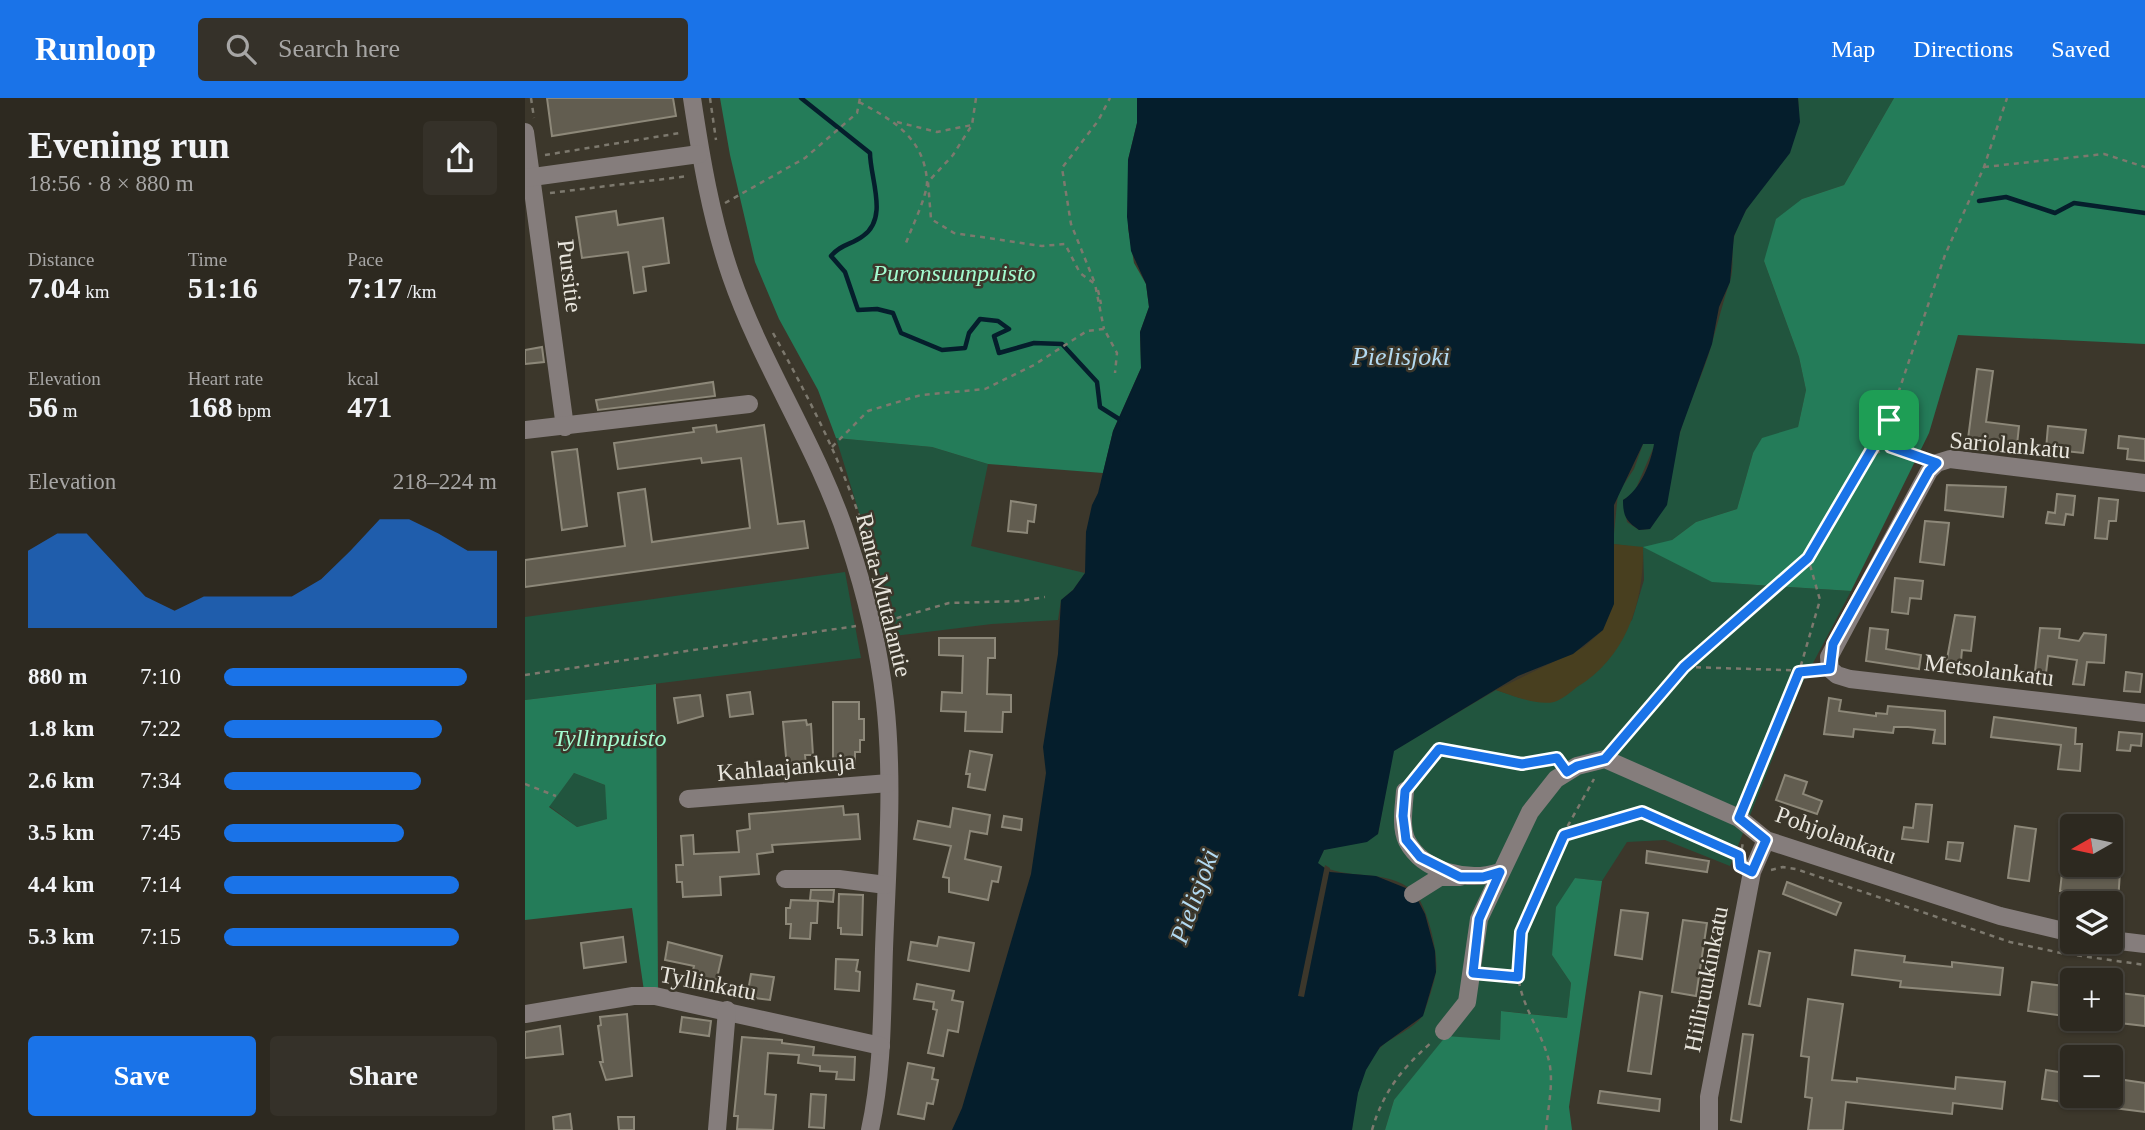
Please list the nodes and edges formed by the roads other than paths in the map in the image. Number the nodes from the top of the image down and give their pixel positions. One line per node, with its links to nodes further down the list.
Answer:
1 (692, 98): 3 (street, Ranta-Mutalantie)
2 (525, 132): 4 (street, Pursitie)
3 (699, 154): 4 (street); 11 (street, Ranta-Mutalantie)
4 (531, 183): 6 (street, Pursitie)
5 (748, 404): 6 (street)
6 (565, 427): 7 (street)
7 (525, 430)
8 (2145, 483): 9 (street, Sariolankatu)
9 (1830, 669): 10 (street, Metsolankatu)
10 (2145, 713)
11 (889, 783): 13 (street, Kahlaajankuja); 18 (street, Ranta-Mutalantie)
12 (1405, 791): 16 (street)
13 (688, 799)
14 (1766, 840): 15 (street, Pohjolankatu); 20 (street, Pohjolankatu); 29 (street, Hiiliruukinkatu)
15 (1500, 872): 16 (street); 25 (street)
16 (1460, 877): 19 (street)
17 (785, 879): 18 (street)
18 (886, 884): 26 (street, Ranta-Mutalantie)
19 (1413, 894)
20 (2060, 930)
21 (2123, 941): 22 (street)
22 (2145, 944)
23 (727, 1010): 24 (street, Tyllinkatu); 26 (street, Tyllinkatu); 27 (street)
24 (525, 1014)
25 (1444, 1031)
26 (881, 1046): 28 (street, Ranta-Mutalantie)
27 (717, 1130)
28 (870, 1130)
29 (1709, 1130)

